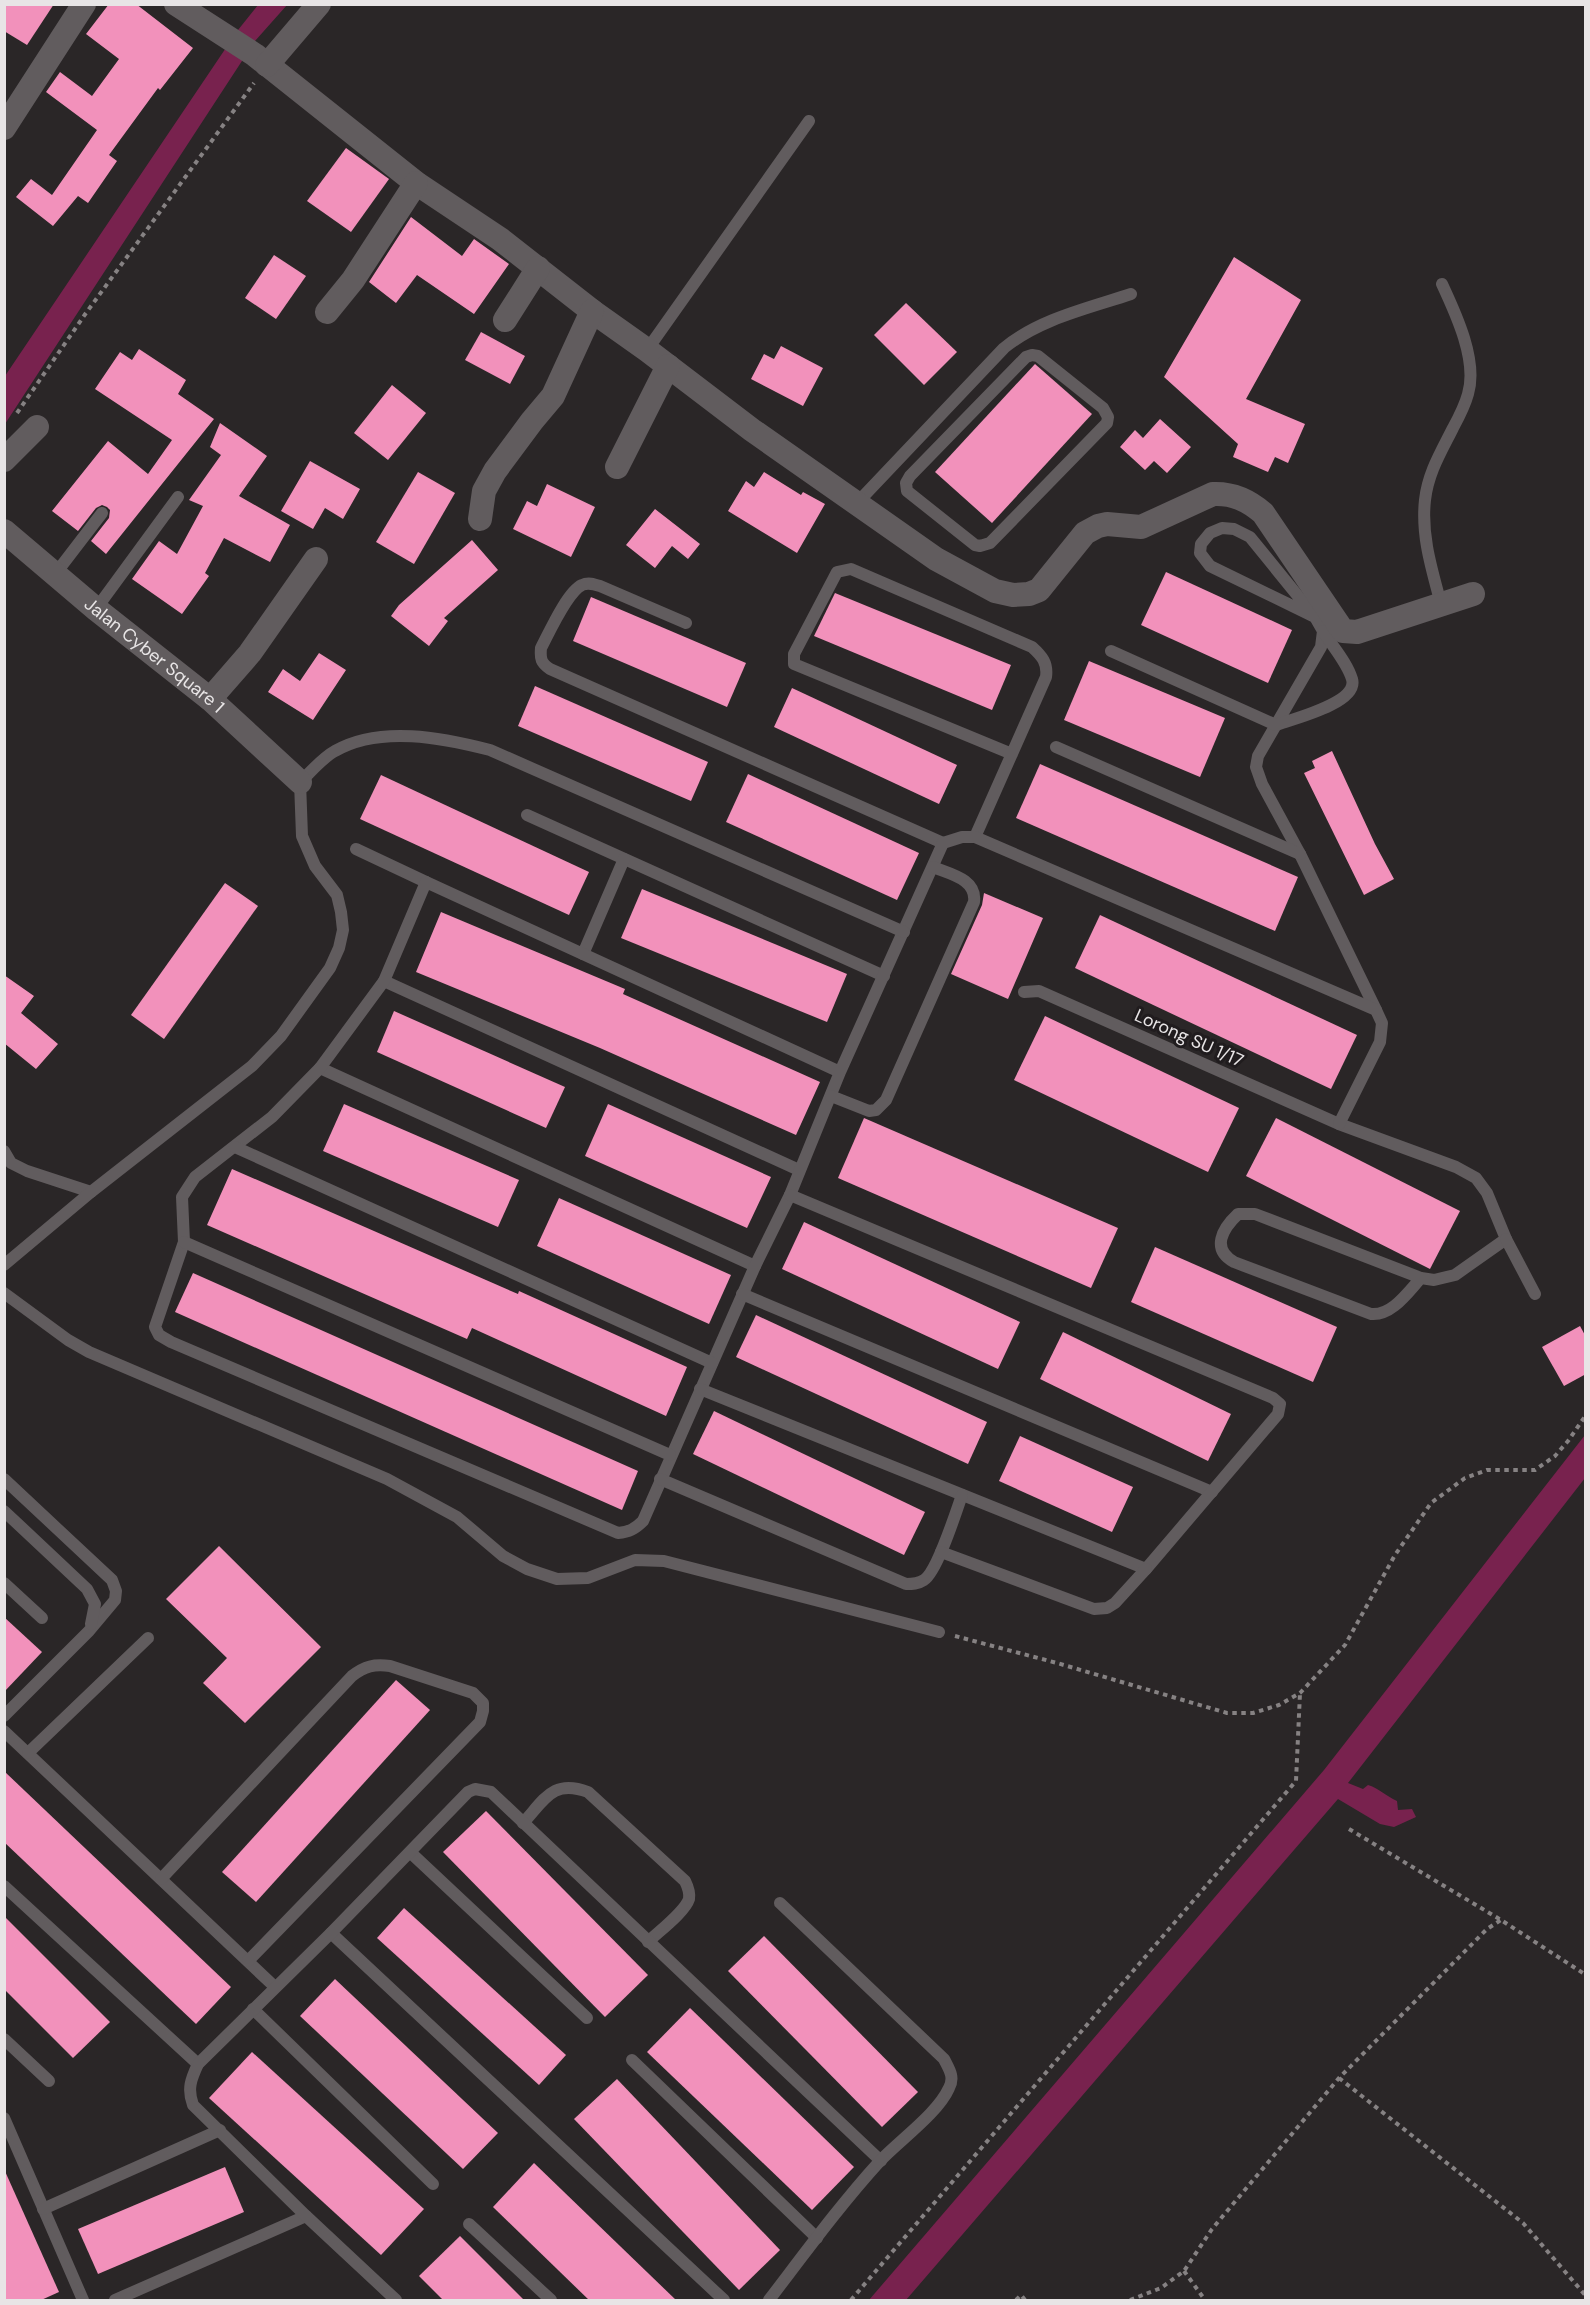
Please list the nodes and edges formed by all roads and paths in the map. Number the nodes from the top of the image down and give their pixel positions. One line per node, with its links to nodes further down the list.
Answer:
1 (84, 4): 6 (street)
2 (177, 4): 4 (street)
3 (319, 4): 4 (street)
4 (261, 60): 7 (street); 16 (path)
5 (809, 121): 14 (lane)
6 (4, 128)
7 (416, 183): 8 (street); 12 (street)
8 (538, 268): 11 (street); 13 (street)
9 (1443, 284): 29 (lane)
10 (1131, 294): 19 (lane)
11 (592, 311): 14 (street); 24 (street)
12 (327, 312)
13 (505, 320)
14 (648, 350): 15 (street)
15 (668, 366): 18 (street); 22 (street)
16 (25, 423): 17 (street)
17 (4, 460)
18 (617, 467)
19 (887, 471): 20 (lane); 22 (lane)
20 (910, 476): 20 (lane)
21 (178, 497): 30 (lane)
22 (857, 503): 29 (street)
23 (102, 513): 27 (lane)
24 (480, 519)
25 (4, 531): 27 (street, Jalan Cyber Square 1)
26 (316, 559): 35 (street)
27 (56, 573): 30 (street, Jalan Cyber Square 1)
28 (1473, 594): 29 (street)
29 (1441, 604)
30 (96, 609): 35 (street, Jalan Cyber Square 1)
31 (1315, 617): 31 (lane); 33 (lane)
32 (686, 623): 42 (lane)
33 (1323, 631): 36 (lane); 36 (lane)
34 (1112, 651): 36 (lane)
35 (210, 699): 39 (street, Jalan Cyber Square 1)
36 (1276, 725): 44 (lane)
37 (1056, 747): 44 (lane)
38 (1012, 754): 38 (lane); 41 (lane)
39 (300, 782): 48 (lane); 61 (lane)
40 (527, 815): 45 (lane)
41 (975, 837): 42 (lane); 53 (lane)
42 (944, 843): 46 (lane)
43 (356, 849): 47 (lane)
44 (1300, 854): 53 (lane)
45 (624, 859): 49 (lane); 50 (lane)
46 (933, 867): 48 (lane); 56 (lane)
47 (426, 882): 49 (lane); 51 (lane)
48 (904, 932): 50 (lane)
49 (583, 954): 55 (lane)
50 (884, 976): 55 (lane)
51 (384, 981): 54 (lane); 60 (lane)
52 (1023, 993): 57 (lane, Lorong SU 1/17)
53 (1376, 1010): 57 (lane)
54 (320, 1068): 58 (lane); 66 (lane)
55 (840, 1072): 56 (lane)
56 (831, 1096): 60 (lane)
57 (1339, 1124): 63 (lane, Lorong SU 1/17)
58 (235, 1147): 64 (lane); 71 (lane)
59 (4, 1151): 61 (lane)
60 (799, 1170): 62 (lane)
61 (91, 1192): 65 (lane)
62 (790, 1195): 66 (lane); 77 (lane)
63 (1506, 1239): 67 (lane); 70 (lane, Lorong SU 1/17)
64 (184, 1242): 74 (lane); 76 (lane)
65 (4, 1265)
66 (755, 1266): 69 (lane)
67 (1421, 1278): 67 (lane)
68 (4, 1293): 85 (lane)
69 (742, 1294): 71 (lane); 77 (lane)
70 (1535, 1294)
71 (712, 1363): 72 (lane)
72 (700, 1389): 74 (lane); 78 (lane)
73 (1586, 1414): 87 (path)
74 (670, 1455): 76 (lane)
75 (4, 1479): 84 (lane)
76 (660, 1479): 80 (lane)
77 (1212, 1492): 81 (lane)
78 (962, 1495): 80 (lane); 81 (lane)
79 (4, 1511): 84 (lane)
80 (941, 1552): 81 (lane)
81 (1146, 1569)
82 (4, 1583): 83 (lane)
83 (42, 1618)
84 (89, 1631): 88 (lane)
85 (939, 1632): 87 (path)
86 (148, 1638): 90 (lane)
87 (1300, 1694): 126 (path)
88 (4, 1716)
89 (4, 1731): 90 (lane)
90 (28, 1753): 94 (lane)
91 (523, 1823): 93 (lane); 99 (lane); 99 (lane)
92 (1348, 1829): 97 (path)
93 (411, 1853): 98 (lane); 104 (lane)
94 (161, 1880): 100 (lane); 100 (lane)
95 (4, 1886): 107 (lane)
96 (780, 1902): 112 (lane)
97 (1501, 1920): 101 (path); 108 (path)
98 (331, 1933): 102 (lane); 124 (lane)
99 (648, 1942): 112 (lane)
100 (248, 1961): 102 (lane)
101 (1586, 1975)
102 (275, 1988): 103 (lane)
103 (253, 2009): 107 (lane); 113 (lane)
104 (586, 2018)
105 (4, 2039): 109 (lane)
106 (632, 2060): 117 (lane)
107 (198, 2064): 111 (lane)
108 (1339, 2078): 118 (path); 119 (path)
109 (49, 2081)
110 (4, 2118): 114 (lane)
111 (220, 2130): 114 (lane); 115 (lane)
112 (881, 2161): 117 (lane)
113 (434, 2184)
114 (43, 2209): 120 (lane)
115 (306, 2216): 121 (lane); 122 (lane)
116 (469, 2224): 123 (lane)
117 (817, 2238): 125 (lane)
118 (1184, 2271): 129 (path); 130 (path)
119 (1586, 2296)
120 (83, 2301)
121 (115, 2301)
122 (396, 2301)
123 (551, 2301)
124 (724, 2301)
125 (769, 2301)
126 (851, 2301)
127 (1016, 2301): 128 (path)
128 (1025, 2301)
129 (1130, 2301)
130 (1205, 2301)

